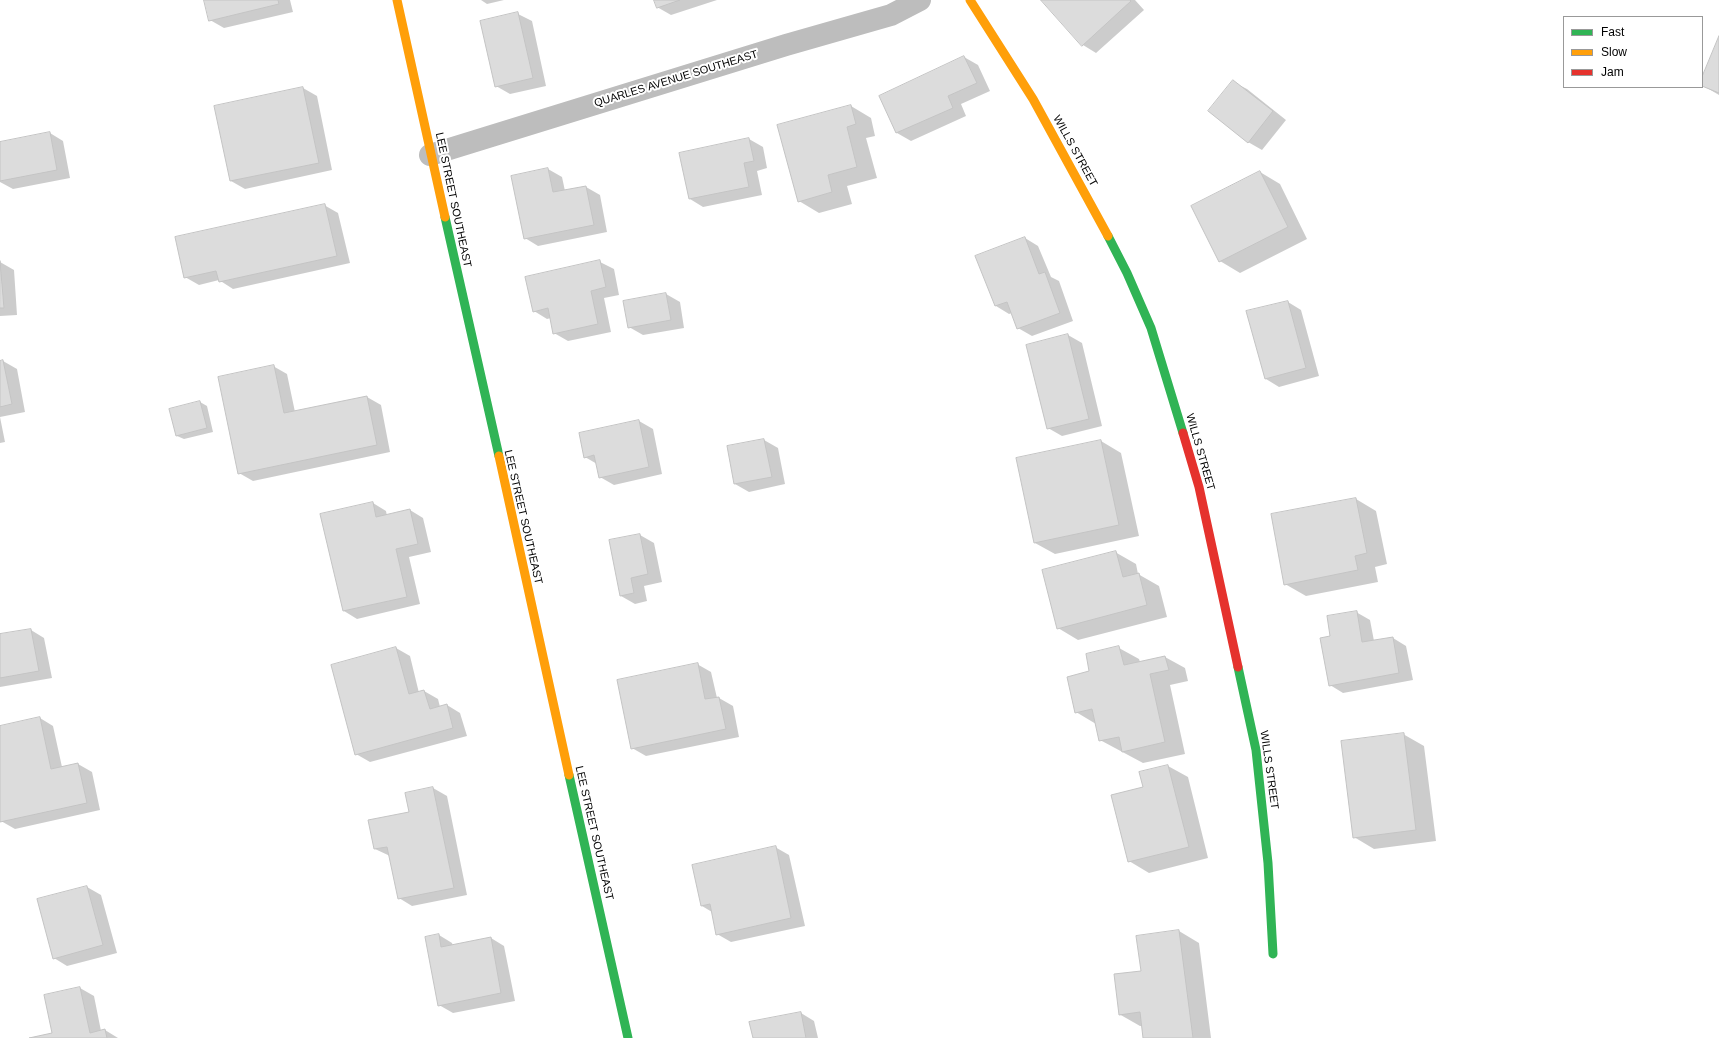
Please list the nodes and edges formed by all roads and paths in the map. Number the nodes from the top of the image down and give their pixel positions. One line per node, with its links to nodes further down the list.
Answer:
1 (397, 0): 4 (street, LEE STREET SOUTHEAST)
2 (920, 0): 4 (street, QUARLES AVENUE SOUTHEAST)
3 (970, 0): 5 (street, WILLS STREET)
4 (430, 156): 6 (street, LEE STREET SOUTHEAST)
5 (1273, 954)
6 (628, 1038)

